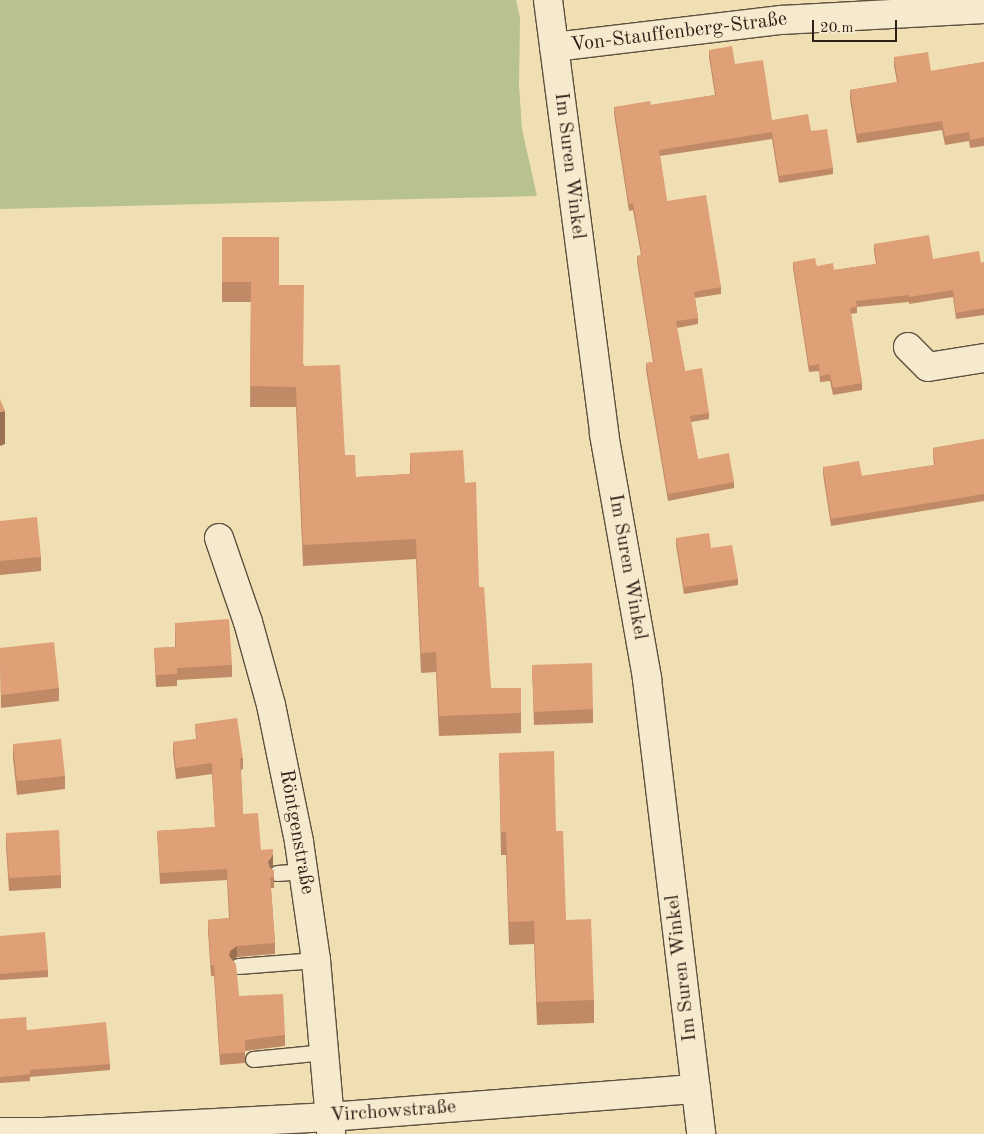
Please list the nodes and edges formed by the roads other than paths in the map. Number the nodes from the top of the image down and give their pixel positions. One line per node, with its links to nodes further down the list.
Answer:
1 (548, 0): 3 (street, Im Suren Winkel)
2 (984, 9): 3 (street, Von-Stauffenberg-Straße)
3 (554, 48): 13 (street, Im Suren Winkel)
4 (908, 347): 5 (street)
5 (984, 358)
6 (219, 538): 7 (street, Röntgenstraße)
7 (304, 871): 8 (lane); 9 (street, Röntgenstraße)
8 (277, 874)
9 (316, 960): 10 (lane); 11 (street, Röntgenstraße)
10 (238, 966)
11 (325, 1052): 12 (lane); 14 (street, Röntgenstraße)
12 (253, 1059)
13 (696, 1089): 14 (street, Virchowstraße); 16 (street, Im Suren Winkel)
14 (330, 1125): 15 (street, Virchowstraße)
15 (0, 1132)
16 (701, 1134)

